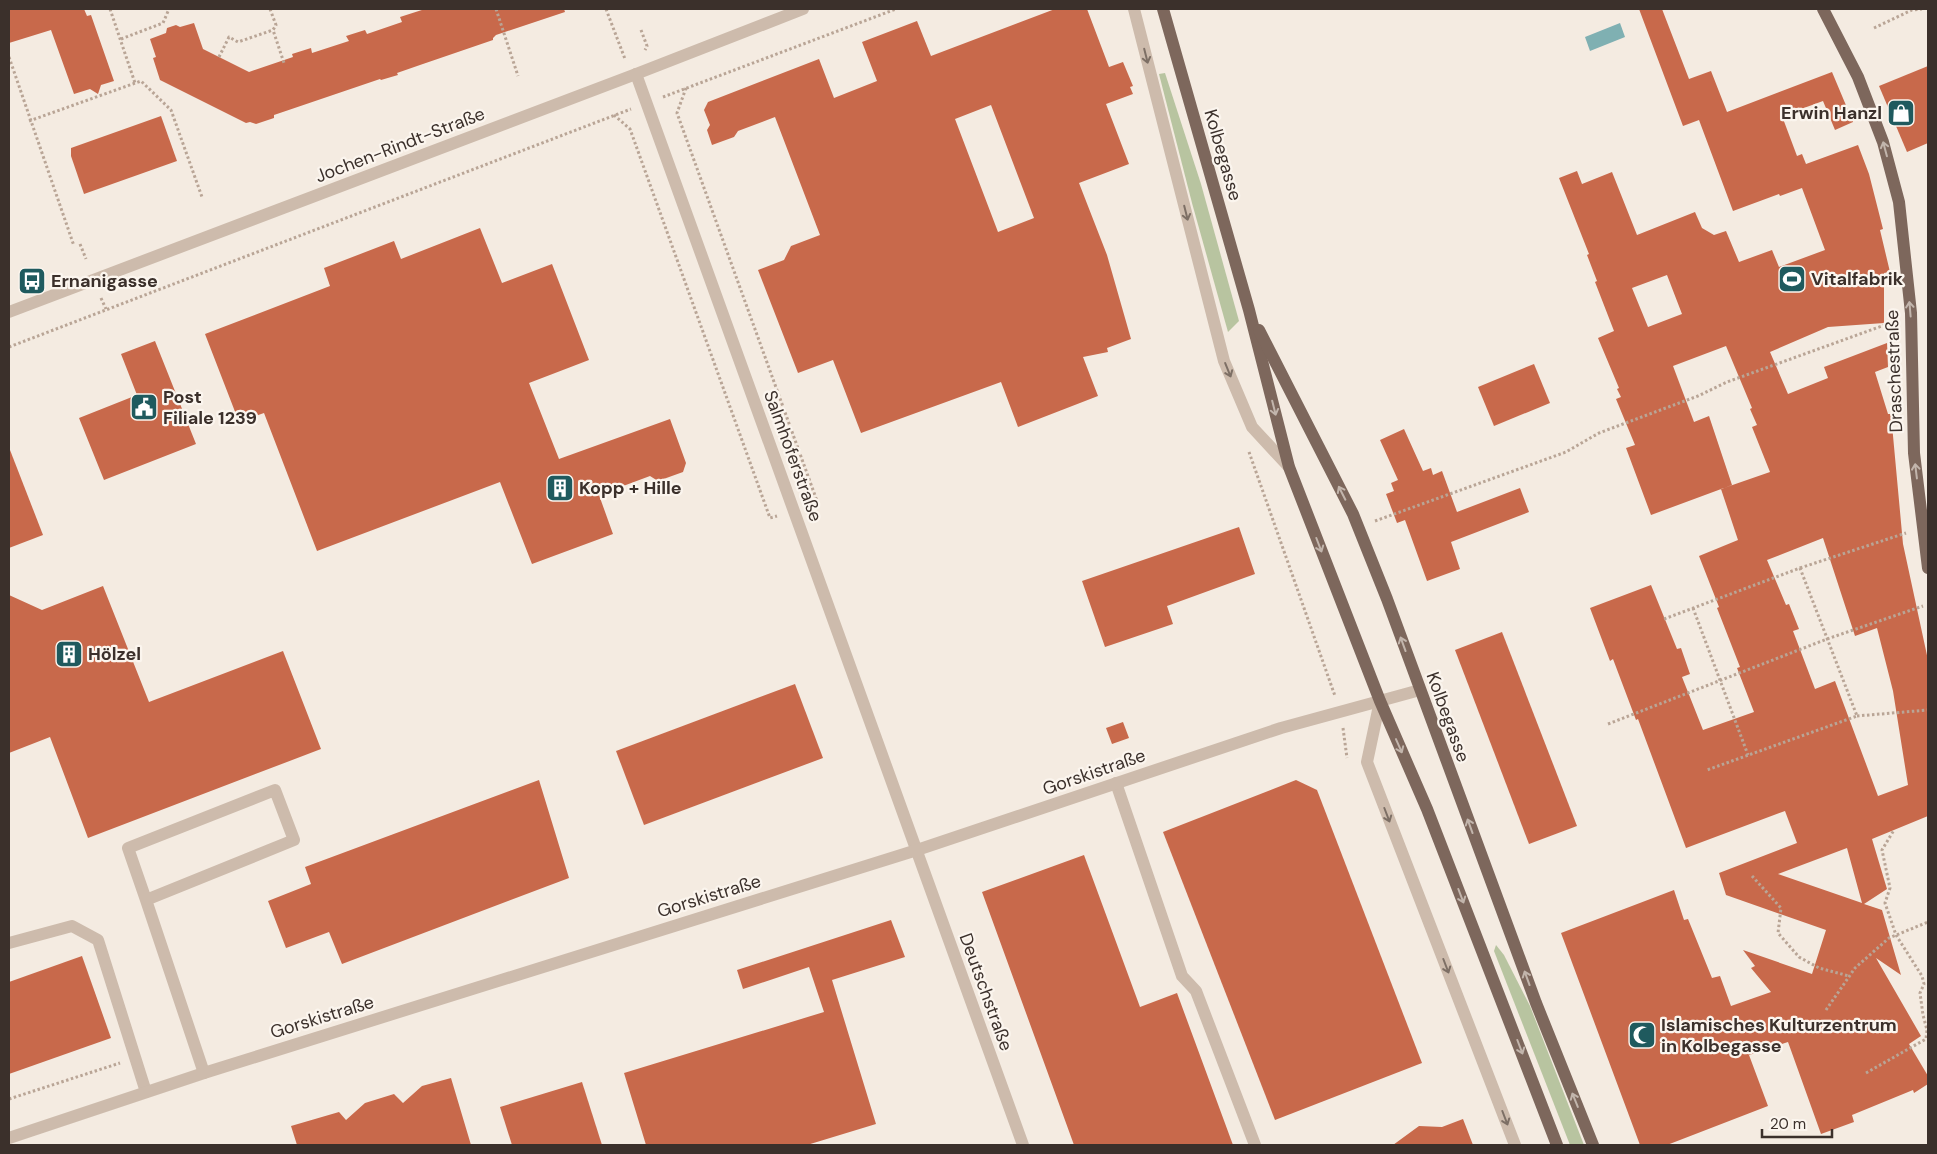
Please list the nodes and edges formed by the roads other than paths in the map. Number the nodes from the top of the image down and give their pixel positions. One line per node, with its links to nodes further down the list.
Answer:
1 (803, 9): 5 (street, Jochen-Rindt-Straße)
2 (1134, 9): 8 (street, one-way to 8)
3 (1163, 9): 6 (main road, Kolbegasse)
4 (1823, 9): 9 (main road, Draschestraße, one-way to 4)
5 (636, 74): 7 (street, Jochen-Rindt-Straße); 13 (street, Salmhoferstraße)
6 (1249, 310): 8 (main road, Kolbegasse, one-way to 8); 10 (main road, Kolbegasse, one-way to 6)
7 (9, 312)
8 (1289, 467): 11 (main road, Kolbegasse, one-way to 11)
9 (1928, 568)
10 (1420, 690): 11 (street, Gorskistraße); 23 (main road, Kolbegasse, one-way to 10)
11 (1380, 701): 12 (street, Gorskistraße); 21 (street, one-way to 21); 22 (main road, Kolbegasse, one-way to 22)
12 (1116, 783): 13 (street, Gorskistraße); 20 (street)
13 (917, 850): 16 (street, Gorskistraße); 19 (street, Deutschstraße)
14 (146, 900): 14 (street); 16 (street)
15 (9, 943): 17 (street)
16 (204, 1073): 17 (street, Gorskistraße)
17 (146, 1092): 18 (street, Gorskistraße)
18 (9, 1138)
19 (1023, 1145)
20 (1255, 1145)
21 (1515, 1145)
22 (1557, 1145)
23 (1593, 1145)

